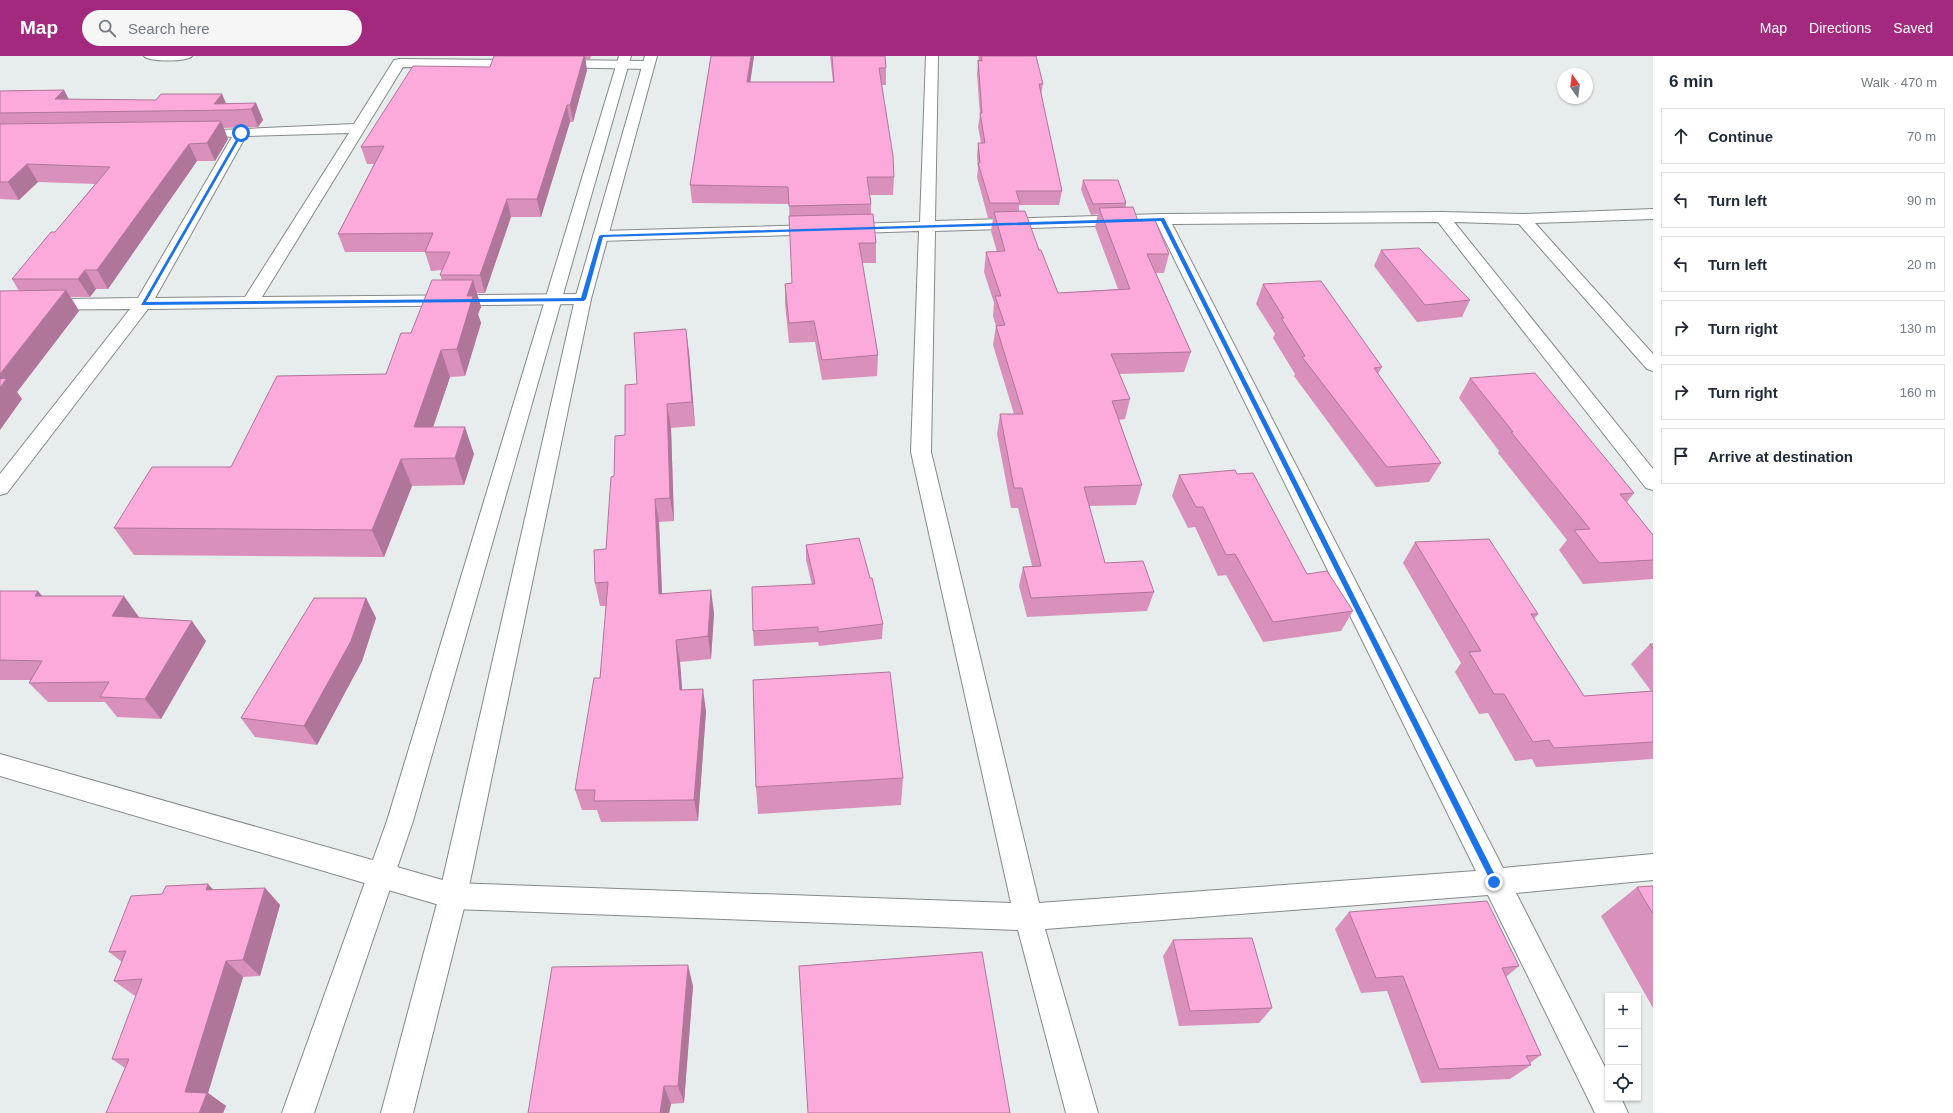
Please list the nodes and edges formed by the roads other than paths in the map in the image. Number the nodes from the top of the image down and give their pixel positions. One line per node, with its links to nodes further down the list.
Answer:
1 (150, 56): 2 (street)
2 (186, 56)
3 (932, 56): 13 (street)
4 (623, 61): 5 (street); 6 (street); 16 (street)
5 (650, 61): 14 (street)
6 (358, 128): 8 (street); 17 (street)
7 (210, 133): 8 (street)
8 (241, 133): 18 (street)
9 (1653, 214): 12 (street)
10 (1442, 217): 11 (street); 12 (street); 21 (street)
11 (1162, 219): 13 (street); 26 (street)
12 (1523, 219): 20 (street)
13 (928, 226): 14 (street); 28 (street)
14 (601, 236): 15 (street)
15 (584, 299): 16 (street); 27 (street)
16 (552, 300): 17 (street); 25 (street)
17 (250, 303): 18 (street)
18 (143, 304): 19 (street); 22 (street)
19 (0, 305)
20 (1653, 365)
21 (1653, 483)
22 (0, 488)
23 (0, 765): 25 (street)
24 (1653, 867): 26 (street)
25 (381, 875): 27 (street); 29 (street)
26 (1494, 882): 28 (street); 32 (street)
27 (453, 896): 28 (street); 30 (street)
28 (1028, 917): 31 (street)
29 (298, 1113)
30 (397, 1113)
31 (1082, 1113)
32 (1612, 1113)

